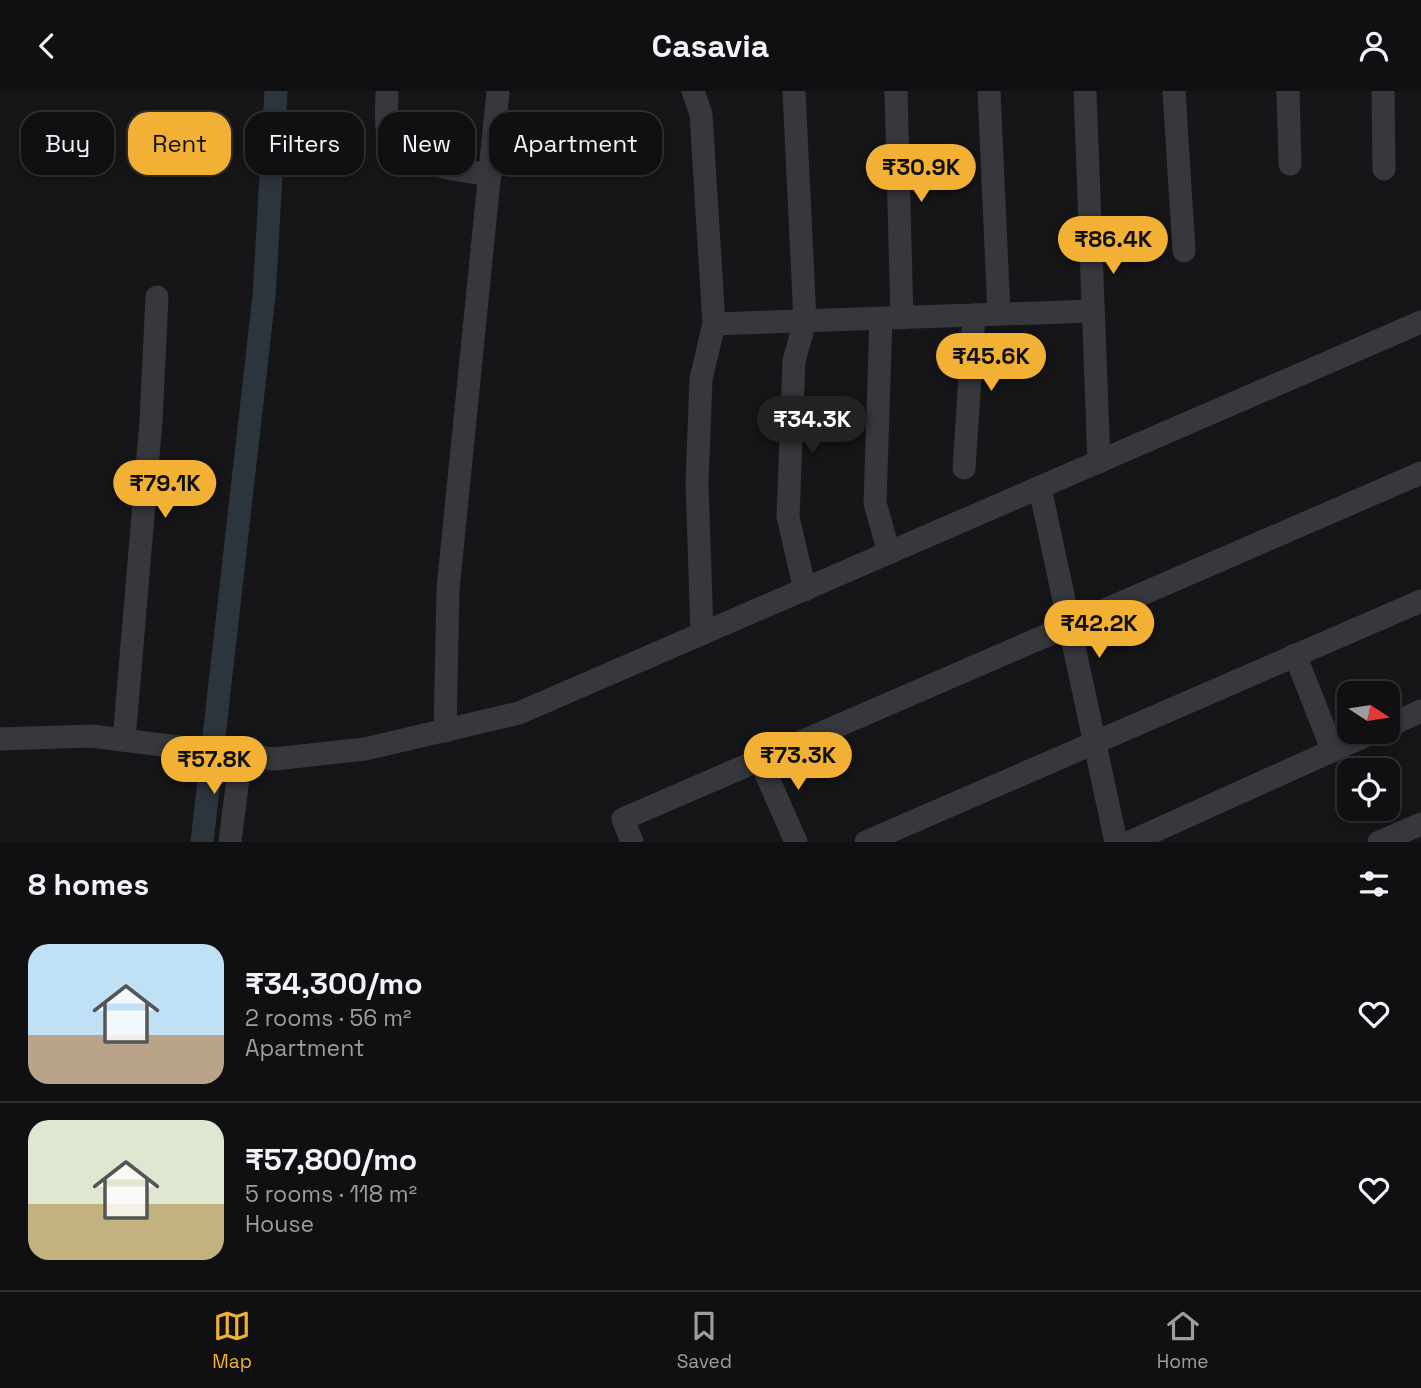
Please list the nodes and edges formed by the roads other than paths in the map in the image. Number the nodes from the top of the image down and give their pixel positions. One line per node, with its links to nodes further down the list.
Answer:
1 (387, 91): 14 (street)
2 (498, 91): 11 (street)
3 (693, 91): 24 (street)
4 (794, 91): 22 (street)
5 (896, 91): 21 (street)
6 (989, 91): 19 (street)
7 (1085, 91): 18 (street)
8 (1174, 91): 16 (street)
9 (1288, 91): 12 (street)
10 (1383, 91): 13 (street)
11 (496, 112)
12 (1290, 164)
13 (1384, 169)
14 (489, 175)
15 (490, 175): 37 (street)
16 (1184, 251)
17 (157, 297): 39 (street)
18 (1093, 311): 19 (street); 25 (street)
19 (999, 314): 20 (street)
20 (974, 315): 21 (street); 26 (street)
21 (892, 318): 22 (street); 29 (street)
22 (805, 321): 24 (street); 30 (street)
23 (1421, 322): 25 (street)
24 (713, 324): 33 (street)
25 (1098, 462): 28 (street)
26 (964, 468)
27 (1421, 473): 32 (street)
28 (1040, 488): 29 (street); 32 (street)
29 (889, 553): 30 (street)
30 (804, 590): 33 (street)
31 (1421, 601): 34 (street)
32 (1069, 626): 40 (street); 44 (street)
33 (702, 634): 37 (street)
34 (1295, 656): 40 (street); 42 (street)
35 (1421, 711): 36 (street)
36 (1400, 721)
37 (445, 731): 43 (street)
38 (0, 739): 39 (street)
39 (124, 740): 43 (street)
40 (1095, 743): 49 (street); 50 (street)
41 (1348, 744): 42 (street)
42 (1333, 751): 51 (street)
43 (236, 754): 46 (street)
44 (760, 760): 47 (street); 48 (street)
45 (1421, 824): 52 (street)
46 (230, 842)
47 (632, 842)
48 (796, 842)
49 (866, 842)
50 (1116, 842)
51 (1130, 842)
52 (1379, 842)

